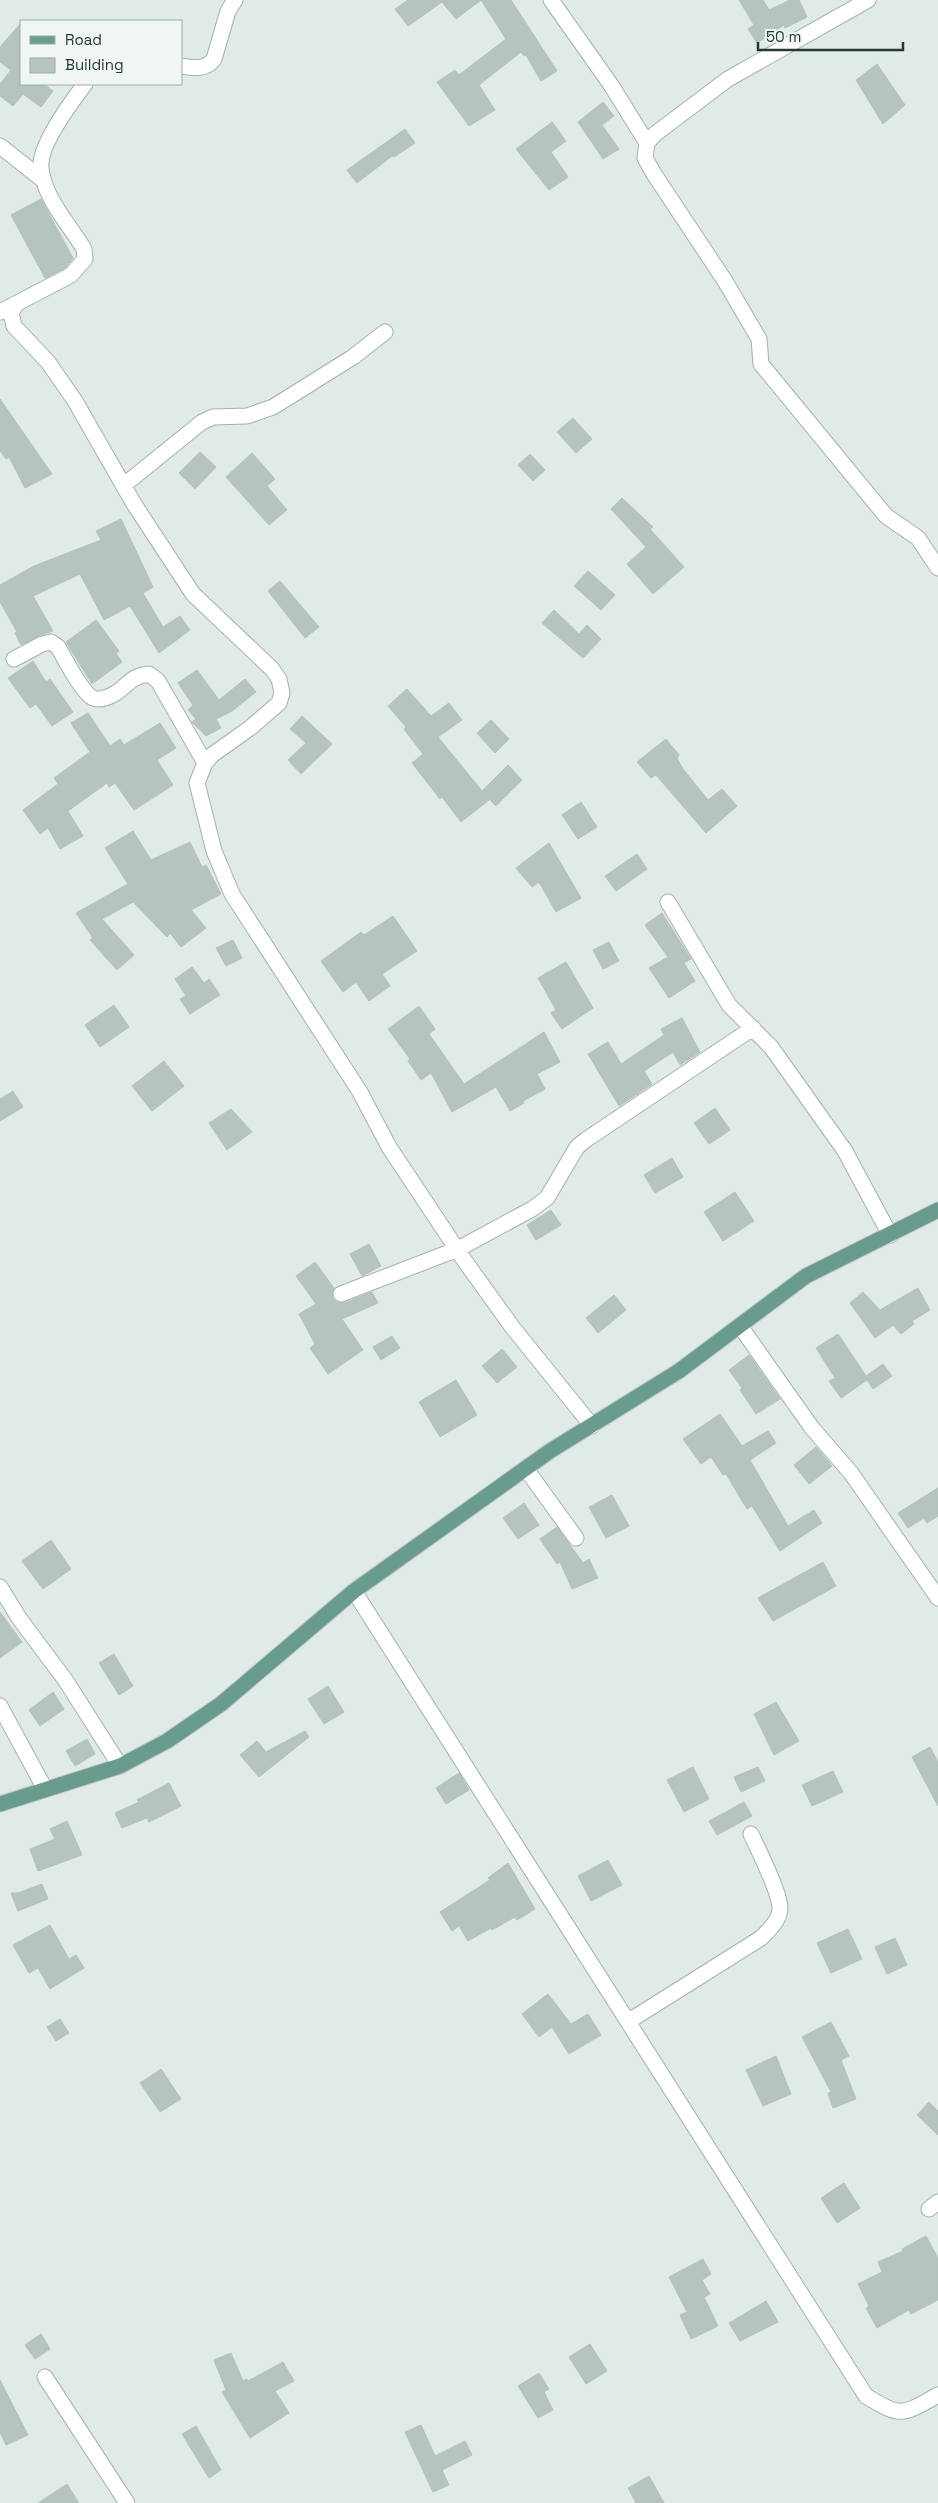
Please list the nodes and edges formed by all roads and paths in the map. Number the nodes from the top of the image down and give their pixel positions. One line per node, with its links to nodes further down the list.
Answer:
1 (235, 0): 4 (street)
2 (552, 0): 6 (street)
3 (868, 0): 6 (street)
4 (182, 66)
5 (85, 85): 8 (street)
6 (647, 143): 13 (street)
7 (0, 146): 8 (street)
8 (43, 180): 9 (street)
9 (17, 303): 10 (street); 12 (street)
10 (0, 312)
11 (385, 332): 12 (street)
12 (124, 485): 15 (street)
13 (938, 568)
14 (14, 659): 15 (street)
15 (205, 763): 20 (street)
16 (668, 902): 17 (street)
17 (753, 1028): 19 (street); 20 (street)
18 (938, 1210): 19 (main road)
19 (890, 1234): 22 (main road)
20 (458, 1249): 21 (street); 23 (street)
21 (341, 1294)
22 (740, 1326): 23 (main road); 28 (street)
23 (592, 1426): 24 (main road)
24 (526, 1469): 25 (street); 27 (main road)
25 (576, 1538)
26 (0, 1587): 30 (street)
27 (354, 1591): 30 (main road); 34 (street)
28 (938, 1598)
29 (0, 1706): 31 (street)
30 (120, 1766): 31 (main road)
31 (45, 1789): 32 (main road)
32 (0, 1804)
33 (751, 1834): 34 (street)
34 (629, 2022): 36 (street)
35 (45, 2377): 37 (street)
36 (938, 2395)
37 (127, 2503)

